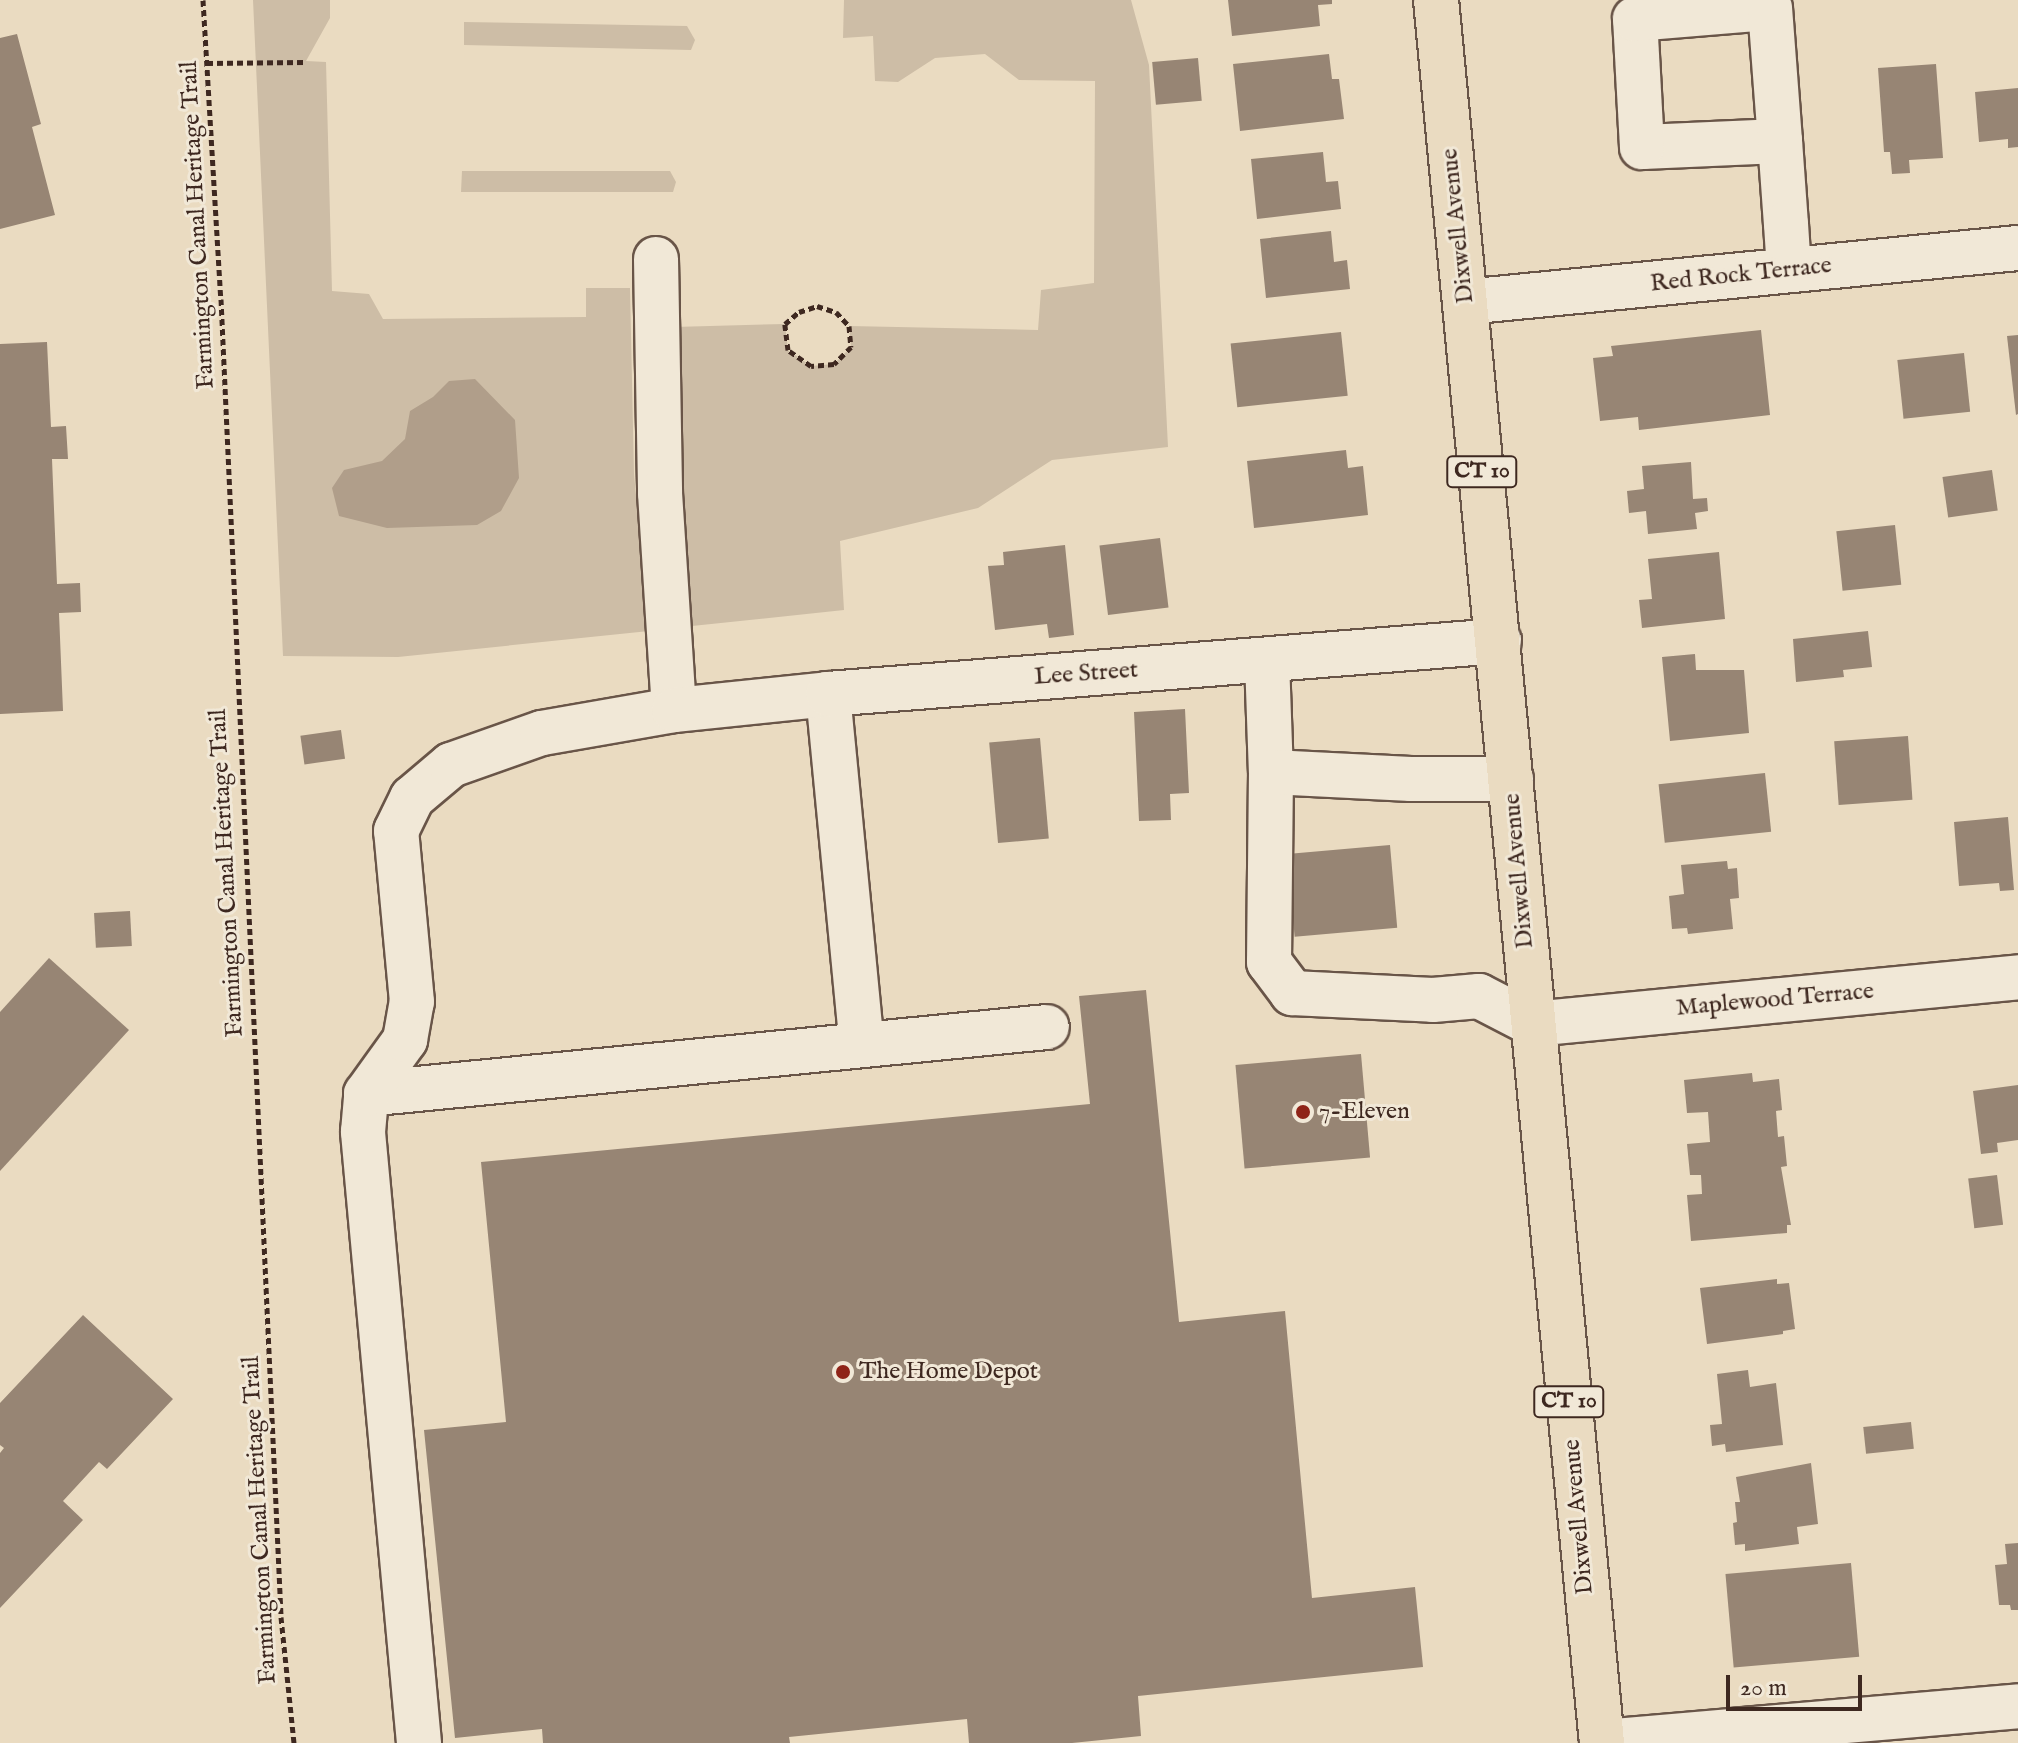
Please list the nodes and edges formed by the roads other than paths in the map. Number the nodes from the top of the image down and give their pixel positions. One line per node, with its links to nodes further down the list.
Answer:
1 (1436, 0): 6 (main road, Dixwell Avenue / CT 10)
2 (1780, 141): 5 (street)
3 (2018, 248): 5 (street, Red Rock Terrace)
4 (656, 259): 10 (street)
5 (1789, 270): 6 (street, Red Rock Terrace)
6 (1465, 302): 7 (main road, Dixwell Avenue / CT 10)
7 (1499, 641): 8 (street, Lee Street); 12 (main road, Dixwell Avenue / CT 10)
8 (1267, 660): 9 (street, Lee Street); 11 (street)
9 (828, 694): 10 (street, Lee Street); 16 (street)
10 (674, 710): 17 (street, Lee Street)
11 (1271, 772): 12 (street); 14 (street)
12 (1511, 779): 14 (main road, Dixwell Avenue / CT 10)
13 (2018, 977): 14 (street, Maplewood Terrace)
14 (1533, 1024): 21 (main road, Dixwell Avenue / CT 10)
15 (1047, 1027): 16 (street)
16 (862, 1044): 17 (street)
17 (366, 1094): 20 (street)
18 (2018, 1706): 19 (street)
19 (1928, 1728): 21 (street)
20 (419, 1743)
21 (1602, 1743)

